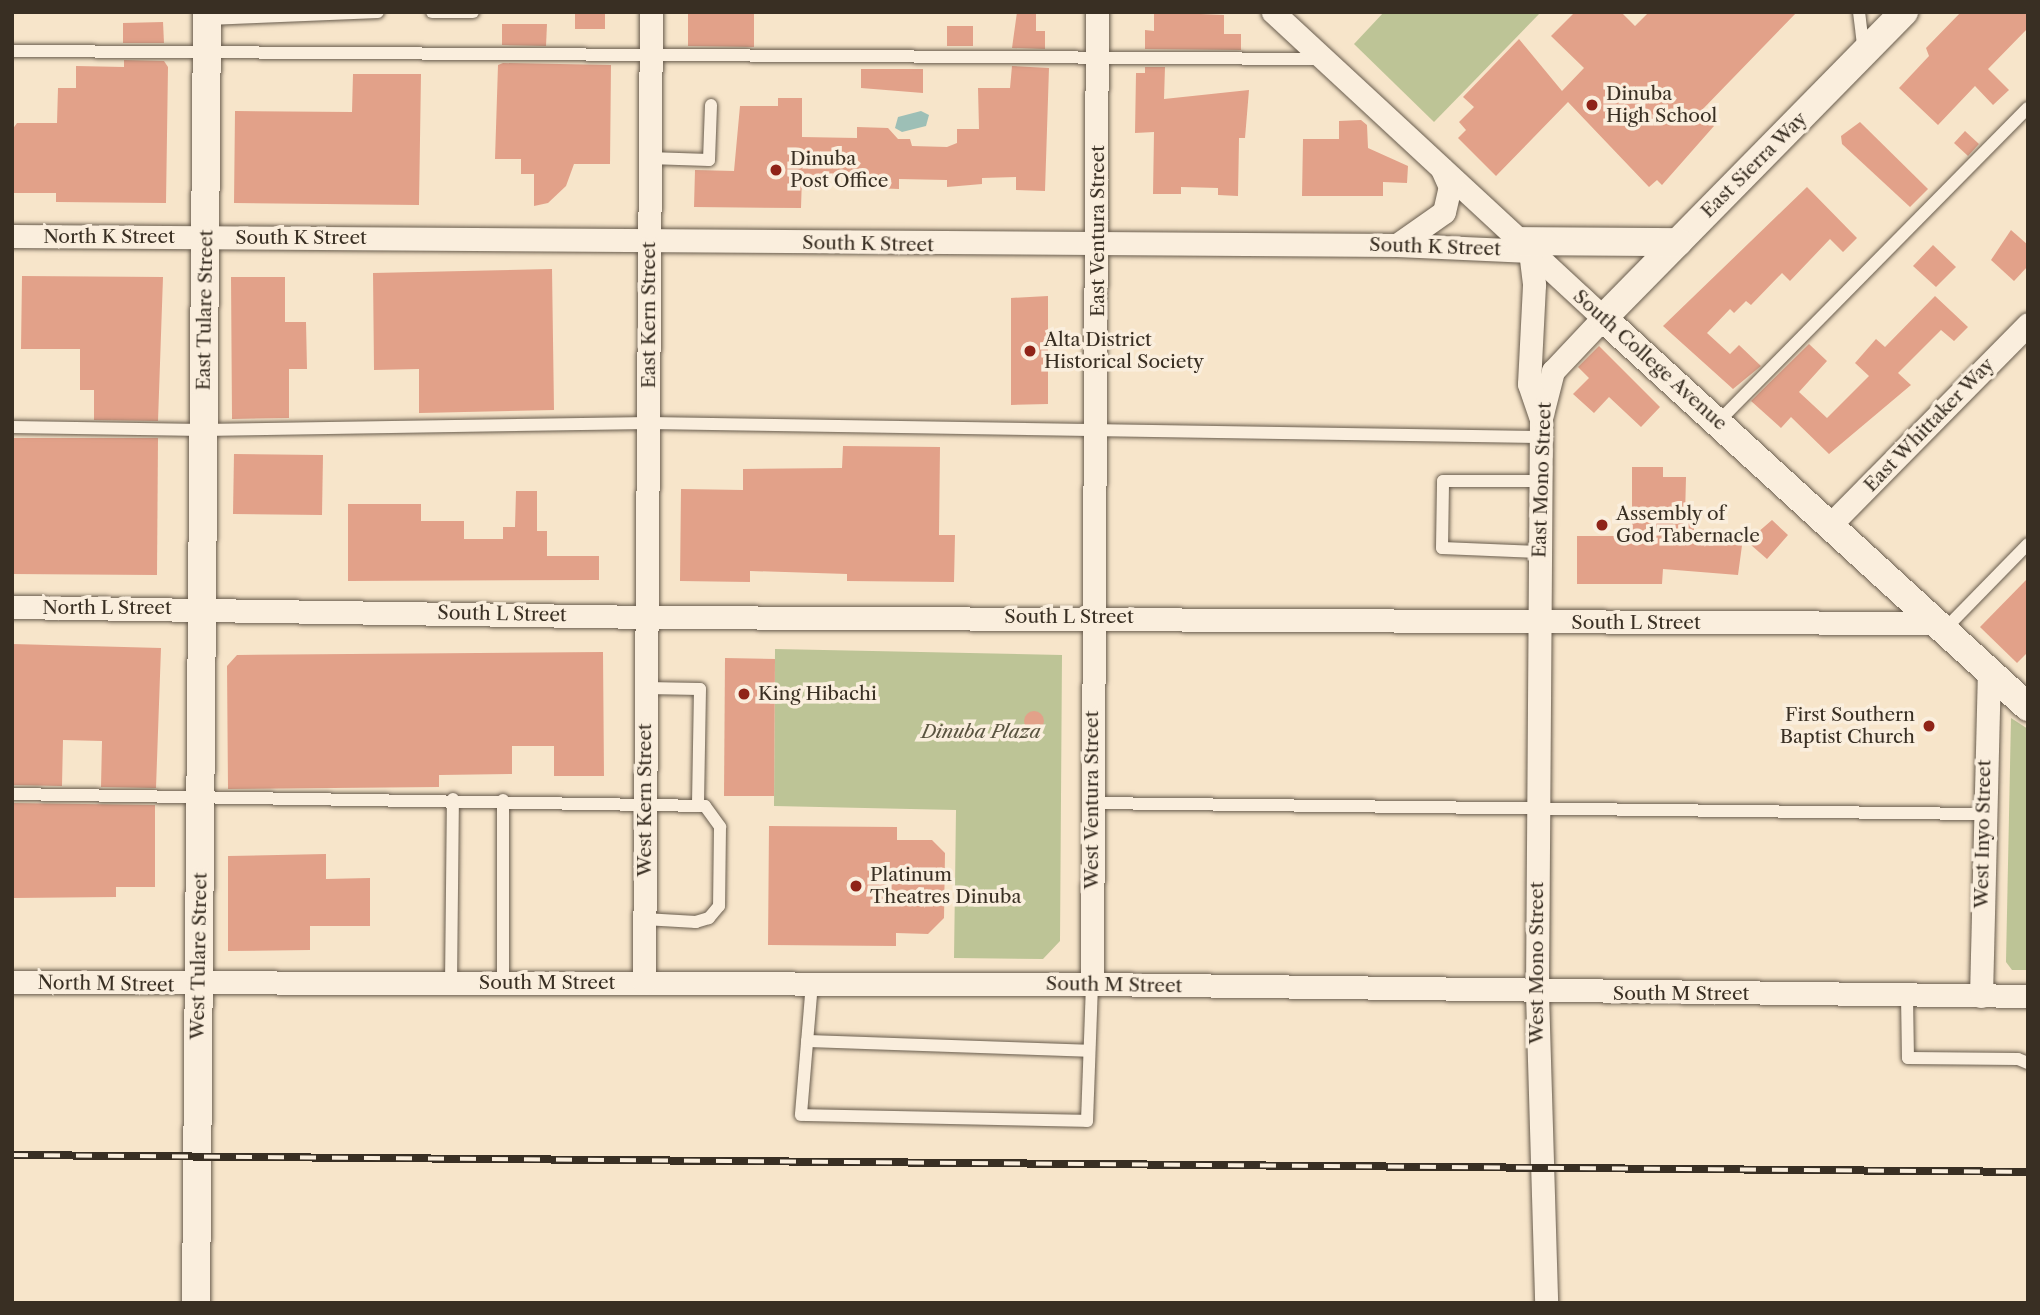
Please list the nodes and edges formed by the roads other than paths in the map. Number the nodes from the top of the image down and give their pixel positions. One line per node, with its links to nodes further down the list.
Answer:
1 (378, 12): 9 (lane)
2 (432, 12): 3 (lane)
3 (473, 12)
4 (650, 12): 13 (street, East Kern Street)
5 (1097, 12): 14 (street, East Ventura Street)
6 (1273, 12): 15 (street, South College Avenue)
7 (1859, 12): 12 (lane)
8 (1904, 12): 12 (street, East Sierra Way)
9 (207, 16): 11 (street, East Tulare Street)
10 (12, 51): 11 (lane)
11 (208, 53): 13 (lane); 21 (street, East Tulare Street)
12 (1864, 53): 23 (street, East Sierra Way)
13 (649, 57): 14 (lane); 18 (street, East Kern Street)
14 (1097, 58): 15 (lane); 26 (street, East Ventura Street)
15 (1324, 59): 19 (street, South College Avenue)
16 (711, 105): 18 (lane)
17 (2028, 108): 29 (lane)
18 (649, 158): 22 (street, East Kern Street)
19 (1442, 169): 24 (street); 25 (street, South College Avenue)
20 (12, 236): 21 (street, North K Street)
21 (206, 237): 22 (street, South K Street); 33 (street, East Tulare Street)
22 (649, 241): 26 (street, South K Street); 30 (street, East Kern Street)
23 (1678, 242): 25 (street); 27 (street, East Sierra Way)
24 (1397, 245): 25 (street, South K Street); 26 (street, South K Street)
25 (1524, 246): 27 (street, South College Avenue); 32 (street)
26 (1098, 247): 34 (street, East Ventura Street)
27 (1603, 318): 29 (street, South College Avenue); 32 (street, East Mono Street)
28 (2028, 324): 36 (street, East Whittaker Way)
29 (1718, 422): 36 (street, South College Avenue)
30 (649, 423): 33 (lane); 34 (lane); 41 (street, East Kern Street)
31 (12, 427): 33 (lane)
32 (1541, 428): 34 (lane); 35 (street, East Mono Street)
33 (203, 430): 40 (street, East Tulare Street)
34 (1098, 431): 42 (street, East Ventura Street)
35 (1541, 481): 38 (street, East Mono Street); 38 (lane)
36 (1830, 525): 44 (street, South College Avenue)
37 (2028, 544): 44 (lane)
38 (1538, 552): 43 (street, East Mono Street)
39 (12, 607): 40 (street, North L Street)
40 (201, 608): 41 (street, South L Street); 49 (street, West Tulare Street)
41 (649, 617): 42 (street, South L Street); 46 (street, West Kern Street)
42 (1093, 617): 43 (street, South L Street); 54 (street, West Ventura Street)
43 (1537, 622): 44 (street, South L Street); 55 (street, West Mono Street)
44 (1940, 627): 45 (street, South College Avenue)
45 (1989, 672): 47 (street, South College Avenue); 56 (street, West Inyo Street)
46 (646, 688): 52 (street, West Kern Street); 53 (lane)
47 (2028, 707)
48 (12, 794): 49 (lane)
49 (200, 795): 50 (lane); 64 (street, West Tulare Street)
50 (453, 799): 51 (lane); 62 (lane)
51 (503, 800): 52 (lane); 59 (lane)
52 (645, 802): 53 (lane); 57 (street, West Kern Street)
53 (698, 803): 57 (lane)
54 (1092, 803): 55 (lane); 63 (street, West Ventura Street)
55 (1537, 808): 56 (lane); 65 (street, West Mono Street)
56 (1982, 814): 67 (street, West Inyo Street)
57 (644, 919): 60 (street, West Kern Street)
58 (12, 982): 64 (street, North M Street)
59 (503, 983): 60 (street, South M Street); 62 (street, South M Street)
60 (644, 983): 61 (street, South M Street)
61 (812, 983): 63 (street, South M Street); 69 (lane)
62 (451, 984): 64 (street, South M Street)
63 (1092, 984): 65 (street, South M Street); 70 (lane)
64 (200, 985): 72 (street, West Tulare Street)
65 (1537, 993): 66 (street, South M Street); 73 (street, West Mono Street)
66 (1907, 996): 67 (street, South M Street); 71 (lane)
67 (1981, 996): 68 (street, South M Street)
68 (2028, 996)
69 (807, 1041): 70 (lane); 70 (lane)
70 (1090, 1051)
71 (2028, 1063)
72 (195, 1303)
73 (1546, 1303)

